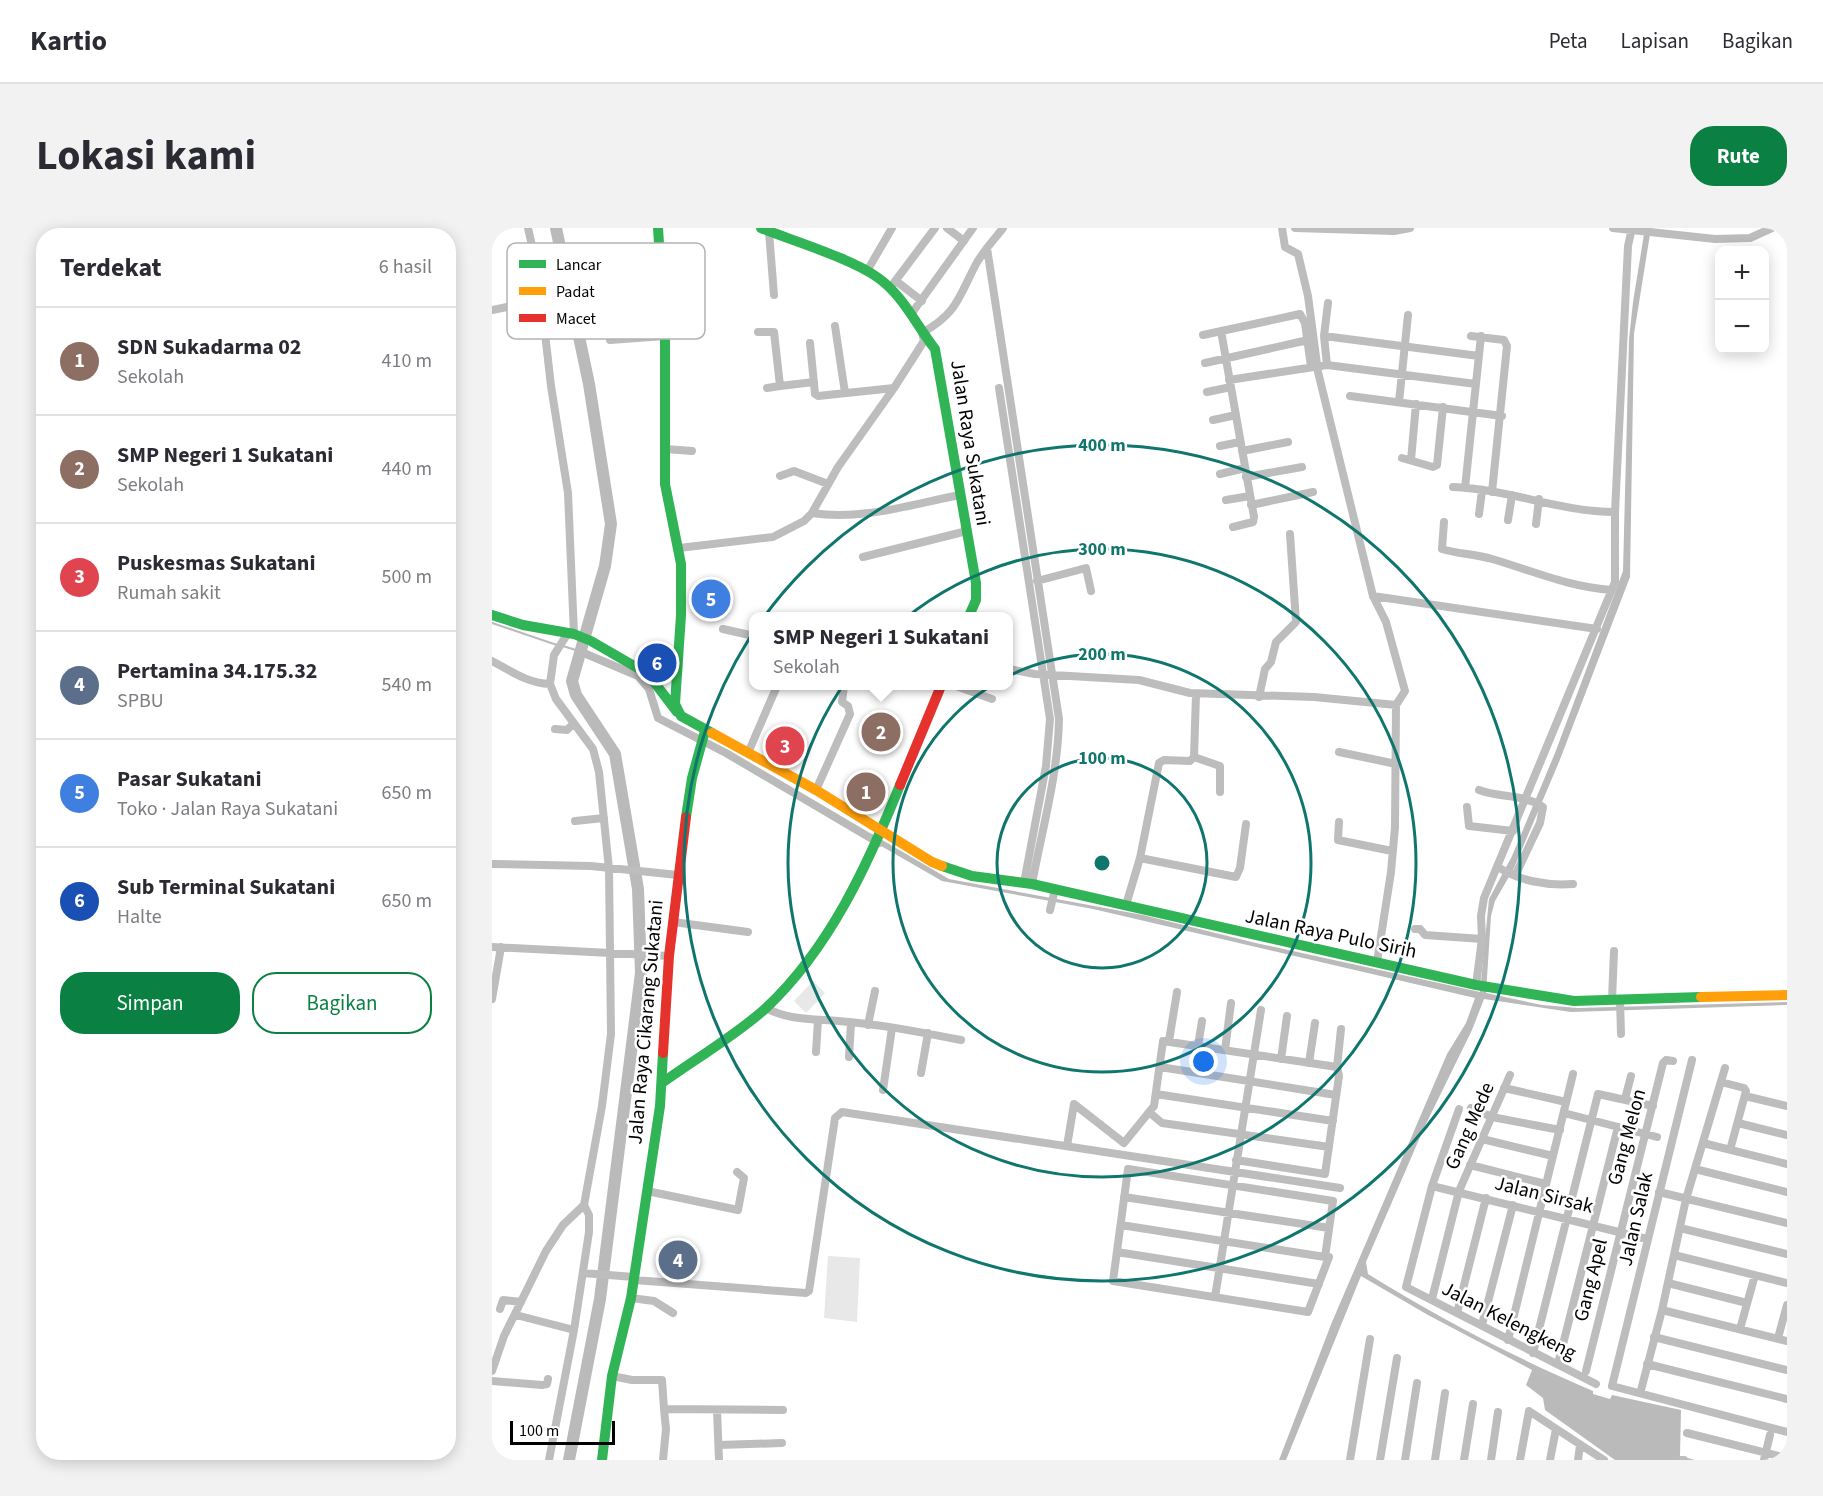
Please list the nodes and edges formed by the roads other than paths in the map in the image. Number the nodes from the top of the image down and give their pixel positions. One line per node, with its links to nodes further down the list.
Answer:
1 (528, 228): 16 (street)
2 (658, 228): 17 (street)
3 (892, 228): 19 (street)
4 (935, 228): 20 (street)
5 (947, 228): 15 (street)
6 (973, 228): 15 (street)
7 (1003, 228): 18 (street)
8 (1282, 228): 46 (street)
9 (1295, 228): 10 (street)
10 (1410, 228)
11 (1613, 228): 14 (street)
12 (1772, 228): 14 (street)
13 (765, 230): 19 (street, Jalan Raya Sukatani); 21 (street)
14 (1633, 230): 87 (street)
15 (964, 241): 22 (street)
16 (531, 243)
17 (659, 243)
18 (987, 248): 31 (street); 96 (street)
19 (867, 271): 20 (street, Jalan Raya Sukatani)
20 (893, 285): 22 (street); 26 (street, Jalan Raya Sukatani)
21 (774, 295)
22 (922, 301): 26 (street)
23 (1328, 303): 33 (street)
24 (507, 307): 25 (street)
25 (492, 310)
26 (912, 313): 31 (street, Jalan Raya Sukatani)
27 (1408, 315): 42 (street)
28 (835, 326): 56 (street)
29 (1221, 331): 32 (street); 40 (street); 44 (street)
30 (758, 333): 51 (street)
31 (922, 333): 53 (street); 81 (street, Jalan Raya Sukatani)
32 (1203, 335)
33 (1324, 336): 42 (street); 46 (street)
34 (1471, 336): 35 (street)
35 (1481, 336): 43 (street); 63 (street)
36 (546, 339): 108 (street)
37 (624, 339): 39 (street)
38 (666, 339): 68 (street)
39 (610, 340)
40 (1308, 340): 44 (street); 46 (street)
41 (810, 344): 48 (street)
42 (1405, 346): 43 (street); 47 (street)
43 (1479, 356): 50 (street)
44 (1226, 359): 45 (street); 49 (street)
45 (1204, 363)
46 (1318, 366): 47 (street); 49 (street); 102 (street)
47 (1402, 374): 50 (street); 58 (street)
48 (814, 382): 51 (street); 56 (street)
49 (1230, 384): 55 (street); 62 (street)
50 (1476, 384): 61 (street)
51 (780, 386): 52 (street)
52 (767, 388)
53 (894, 388): 56 (street); 75 (street)
54 (999, 388): 96 (street)
55 (1207, 392)
56 (845, 393)
57 (1350, 396): 58 (street)
58 (1399, 402): 59 (street)
59 (1416, 404): 60 (street); 60 (street)
60 (1443, 407): 61 (street)
61 (1474, 412): 63 (street); 77 (street)
62 (1236, 415): 64 (street); 65 (street)
63 (1502, 416): 80 (street)
64 (1213, 420)
65 (1240, 442): 67 (street); 70 (street)
66 (1288, 442): 70 (street)
67 (1220, 446)
68 (666, 449): 69 (street); 97 (street)
69 (692, 451)
70 (1242, 451): 72 (street)
71 (1302, 467): 72 (street)
72 (1246, 473): 73 (street); 82 (street)
73 (1220, 474)
74 (780, 476): 75 (street)
75 (828, 484): 88 (street)
76 (1453, 487): 77 (street)
77 (1466, 488): 78 (street)
78 (1482, 491): 80 (street); 89 (street)
79 (1313, 492): 86 (street)
80 (1492, 492): 83 (street)
81 (960, 495): 88 (street); 94 (street, Jalan Raya Sukatani)
82 (1250, 495): 84 (street); 86 (street)
83 (1512, 495): 85 (street); 90 (street)
84 (1226, 500)
85 (1539, 500): 87 (street); 92 (street)
86 (1251, 505): 93 (street)
87 (1615, 512): 100 (street)
88 (812, 513): 97 (street)
89 (1479, 514)
90 (1508, 520)
91 (1444, 522): 100 (street)
92 (1536, 524)
93 (1233, 527)
94 (967, 531): 98 (street); 103 (street, Jalan Raya Sukatani)
95 (1290, 534): 118 (street)
96 (1026, 536): 99 (street); 111 (street)
97 (679, 548): 121 (street)
98 (863, 557)
99 (1037, 581): 101 (street); 111 (street)
100 (1612, 590): 106 (street)
101 (1091, 591)
102 (1373, 596): 106 (street); 120 (street)
103 (971, 612)
104 (492, 615): 108 (street)
105 (723, 629): 107 (street)
106 (1597, 629): 136 (street)
107 (749, 635)
108 (571, 636): 112 (street); 121 (street)
109 (492, 661): 112 (street)
110 (1013, 670): 111 (street)
111 (1052, 674): 117 (street); 124 (street); 125 (street)
112 (550, 684): 122 (street)
113 (775, 690): 128 (street)
114 (844, 690): 131 (street)
115 (938, 690): 145 (street)
116 (968, 690): 119 (street)
117 (1196, 694): 118 (street); 129 (street)
118 (1259, 697): 120 (street)
119 (992, 699)
120 (1396, 705): 130 (street)
121 (677, 712): 126 (street)
122 (574, 723): 123 (street); 139 (street)
123 (555, 729)
124 (1049, 737): 125 (street); 134 (street)
125 (1058, 737): 135 (street)
126 (703, 738): 128 (street); 151 (street, Jalan Raya Cikarang Sukatani)
127 (1339, 752): 130 (street)
128 (748, 753): 131 (street)
129 (1194, 757): 133 (street); 147 (street)
130 (1396, 764): 146 (street)
131 (816, 790): 145 (street)
132 (1479, 790): 136 (street)
133 (1220, 792)
134 (1040, 798): 135 (street); 140 (street)
135 (1050, 799): 138 (street)
136 (1529, 799): 144 (street); 152 (street)
137 (1467, 807): 144 (street)
138 (1046, 815): 140 (street); 153 (street)
139 (604, 818): 141 (street); 150 (street)
140 (1036, 819): 153 (street)
141 (575, 821)
142 (1340, 822): 146 (street)
143 (1246, 824): 147 (street)
144 (1513, 831): 149 (street)
145 (879, 838): 153 (street, Jalan Raya Pulo Sirih); 174 (street)
146 (1392, 851): 165 (street)
147 (1140, 858): 155 (street)
148 (492, 864): 150 (street)
149 (1500, 868): 152 (street); 159 (street)
150 (609, 869): 151 (street); 163 (street)
151 (678, 875): 156 (street, Jalan Raya Cikarang Sukatani)
152 (1514, 876): 154 (street)
153 (1028, 883): 155 (street, Jalan Raya Pulo Sirih)
154 (1573, 884)
155 (1126, 904): 165 (street, Jalan Raya Pulo Sirih)
156 (673, 922): 158 (street); 164 (street, Jalan Raya Cikarang Sukatani)
157 (1415, 929): 159 (street)
158 (748, 932)
159 (1482, 939): 167 (street)
160 (492, 947): 161 (street)
161 (501, 947): 163 (street); 166 (street)
162 (1614, 951): 172 (street)
163 (610, 955): 164 (street); 255 (street)
164 (665, 956): 206 (street, Jalan Raya Cikarang Sukatani)
165 (1377, 962): 167 (street, Jalan Raya Pulo Sirih)
166 (494, 978): 171 (street)
167 (1481, 986): 172 (street, Jalan Raya Pulo Sirih)
168 (875, 992): 181 (street)
169 (1177, 992): 187 (street)
170 (1787, 995): 172 (street, Jalan Raya Pulo Sirih)
171 (492, 999)
172 (1617, 1001): 185 (street)
173 (1231, 1003): 189 (street)
174 (766, 1008): 177 (street); 206 (street)
175 (1261, 1010): 191 (street)
176 (1287, 1016): 193 (street)
177 (818, 1020): 179 (street); 190 (street)
178 (1202, 1021): 188 (street)
179 (851, 1023): 181 (street); 192 (street)
180 (1315, 1023): 196 (street)
181 (868, 1025): 182 (street)
182 (892, 1028): 184 (street); 208 (street)
183 (1341, 1029): 198 (street)
184 (928, 1034): 186 (street); 200 (street)
185 (1621, 1034)
186 (961, 1040)
187 (1169, 1041): 188 (street); 197 (street)
188 (1198, 1046): 189 (street)
189 (1225, 1050): 191 (street)
190 (816, 1052)
191 (1254, 1054): 193 (street); 204 (street)
192 (849, 1057)
193 (1281, 1059): 196 (street)
194 (1692, 1060): 249 (street, Jalan Salak)
195 (1673, 1061): 214 (street, Gang Melon)
196 (1309, 1063): 198 (street)
197 (1160, 1067): 204 (street); 209 (street)
198 (1336, 1067): 210 (street)
199 (1725, 1068): 205 (street)
200 (921, 1073)
201 (1510, 1074): 207 (street, Gang Mede)
202 (1573, 1074): 213 (street)
203 (1631, 1076): 212 (street)
204 (1249, 1081): 210 (street); 216 (street)
205 (1721, 1082): 211 (street); 232 (street)
206 (662, 1083): 247 (street, Jalan Raya Cikarang Sukatani)
207 (1504, 1088): 213 (street); 221 (street, Gang Mede)
208 (883, 1090)
209 (1156, 1094): 216 (street); 219 (street)
210 (1336, 1095): 223 (street)
211 (1745, 1096): 215 (street); 224 (street)
212 (1625, 1099): 214 (street); 222 (street)
213 (1566, 1102): 220 (street)
214 (1653, 1106): 228 (street, Gang Melon)
215 (1787, 1106)
216 (1245, 1108): 223 (street); 227 (street)
217 (1471, 1108): 221 (street)
218 (1459, 1109): 245 (street)
219 (1149, 1112): 227 (street); 233 (street)
220 (1564, 1113): 222 (street); 226 (street)
221 (1492, 1117): 226 (street); 231 (street, Gang Mede)
222 (1592, 1120): 225 (street); 258 (street)
223 (1333, 1121): 234 (street)
224 (1737, 1123): 229 (street); 235 (street)
225 (1618, 1127): 228 (street); 261 (street)
226 (1560, 1130): 236 (street)
227 (1241, 1134): 234 (street); 237 (street)
228 (1645, 1134): 230 (street); 264 (street, Gang Melon)
229 (1787, 1135)
230 (1657, 1137)
231 (1482, 1139): 236 (street); 239 (street, Gang Mede)
232 (1702, 1143): 235 (street); 240 (street)
233 (1067, 1146): 242 (street); 274 (street)
234 (1329, 1147): 237 (street)
235 (1730, 1150): 238 (street)
236 (1553, 1156): 243 (street)
237 (1236, 1160): 242 (street)
238 (1787, 1164)
239 (1470, 1165): 243 (street); 248 (street, Gang Mede)
240 (1695, 1169): 250 (street); 253 (street)
241 (737, 1172): 247 (street)
242 (1234, 1172): 244 (street); 246 (street)
243 (1546, 1184): 256 (street)
244 (1232, 1185): 251 (street); 257 (street); 262 (street)
245 (1432, 1186): 248 (street, Jalan Sirsak); 280 (street, Jalan Kelengkeng)
246 (1340, 1188)
247 (647, 1191): 274 (street, Jalan Raya Cikarang Sukatani)
248 (1459, 1191): 252 (street, Jalan Sirsak); 280 (street, Gang Mede)
249 (1659, 1192): 253 (street); 265 (street, Jalan Salak)
250 (1787, 1192)
251 (1124, 1197): 257 (street); 260 (street)
252 (1486, 1198): 254 (street, Jalan Sirsak); 287 (street)
253 (1686, 1199): 259 (street); 263 (street)
254 (1513, 1204): 256 (street, Jalan Sirsak); 289 (street)
255 (584, 1205): 272 (street); 281 (street)
256 (1539, 1211): 258 (street, Jalan Sirsak); 295 (street)
257 (1228, 1212): 262 (street); 266 (street)
258 (1567, 1218): 261 (street, Jalan Sirsak); 297 (street)
259 (1787, 1224)
260 (1121, 1225): 266 (street); 267 (street)
261 (1593, 1225): 264 (street, Jalan Sirsak); 299 (street)
262 (1329, 1228): 270 (street)
263 (1680, 1228): 268 (street); 269 (street)
264 (1620, 1232): 265 (street, Jalan Sirsak); 303 (street, Gang Apel)
265 (1647, 1239): 318 (street, Jalan Salak)
266 (1224, 1240): 270 (street); 271 (street)
267 (1117, 1252): 271 (street); 278 (street)
268 (1787, 1254)
269 (1674, 1255): 273 (street); 275 (street)
270 (1325, 1257): 277 (street)
271 (1219, 1268): 277 (street); 278 (street)
272 (583, 1273): 274 (street); 291 (street)
273 (1755, 1275): 276 (street); 282 (street)
274 (634, 1279): 279 (street, Jalan Raya Cikarang Sukatani)
275 (1668, 1283): 282 (street); 284 (street)
276 (1787, 1283)
277 (1319, 1284): 278 (street)
278 (1215, 1297)
279 (631, 1298): 286 (street); 304 (street, Jalan Raya Cikarang Sukatani)
280 (1432, 1299): 287 (street, Jalan Kelengkeng)
281 (521, 1302): 283 (street); 288 (street)
282 (1747, 1303): 290 (street)
283 (500, 1309)
284 (1662, 1310): 290 (street); 292 (street)
285 (1786, 1310): 294 (street)
286 (673, 1313)
287 (1457, 1313): 289 (street, Jalan Kelengkeng)
288 (516, 1315): 291 (street); 302 (street)
289 (1482, 1325): 295 (street, Jalan Kelengkeng)
290 (1740, 1329): 294 (street)
291 (574, 1330): 326 (street)
292 (1654, 1337): 300 (street); 301 (street)
293 (1370, 1338): 330 (street)
294 (1778, 1338): 296 (street)
295 (1508, 1340): 297 (street, Jalan Kelengkeng)
296 (1787, 1341)
297 (1533, 1353): 308 (street, Jalan Kelengkeng)
298 (1396, 1358): 331 (street)
299 (1559, 1360)
300 (1647, 1364): 309 (street); 311 (street)
301 (1787, 1370)
302 (492, 1371)
303 (1586, 1371)
304 (612, 1376): 313 (street); 327 (street, Jalan Raya Cikarang Sukatani)
305 (548, 1378): 306 (street)
306 (492, 1381)
307 (1417, 1383): 332 (street)
308 (1596, 1384)
309 (1641, 1390)
310 (1445, 1394): 333 (street)
311 (1787, 1399)
312 (1473, 1404): 334 (street)
313 (664, 1409): 314 (street); 328 (street)
314 (717, 1410): 315 (street); 322 (street)
315 (783, 1410)
316 (1498, 1412): 335 (street)
317 (1556, 1428): 323 (street); 336 (street); 337 (street)
318 (1787, 1432)
319 (1687, 1433): 324 (street)
320 (1770, 1435): 324 (street)
321 (782, 1443): 322 (street)
322 (719, 1445): 329 (street)
323 (1580, 1445): 338 (street); 339 (street)
324 (1765, 1456): 325 (street)
325 (1787, 1458)
326 (549, 1460)
327 (602, 1460)
328 (663, 1460)
329 (719, 1460)
330 (1350, 1460)
331 (1380, 1460)
332 (1406, 1460)
333 (1435, 1460)
334 (1464, 1460)
335 (1491, 1460)
336 (1520, 1460)
337 (1550, 1460)
338 (1578, 1460)
339 (1604, 1460)

